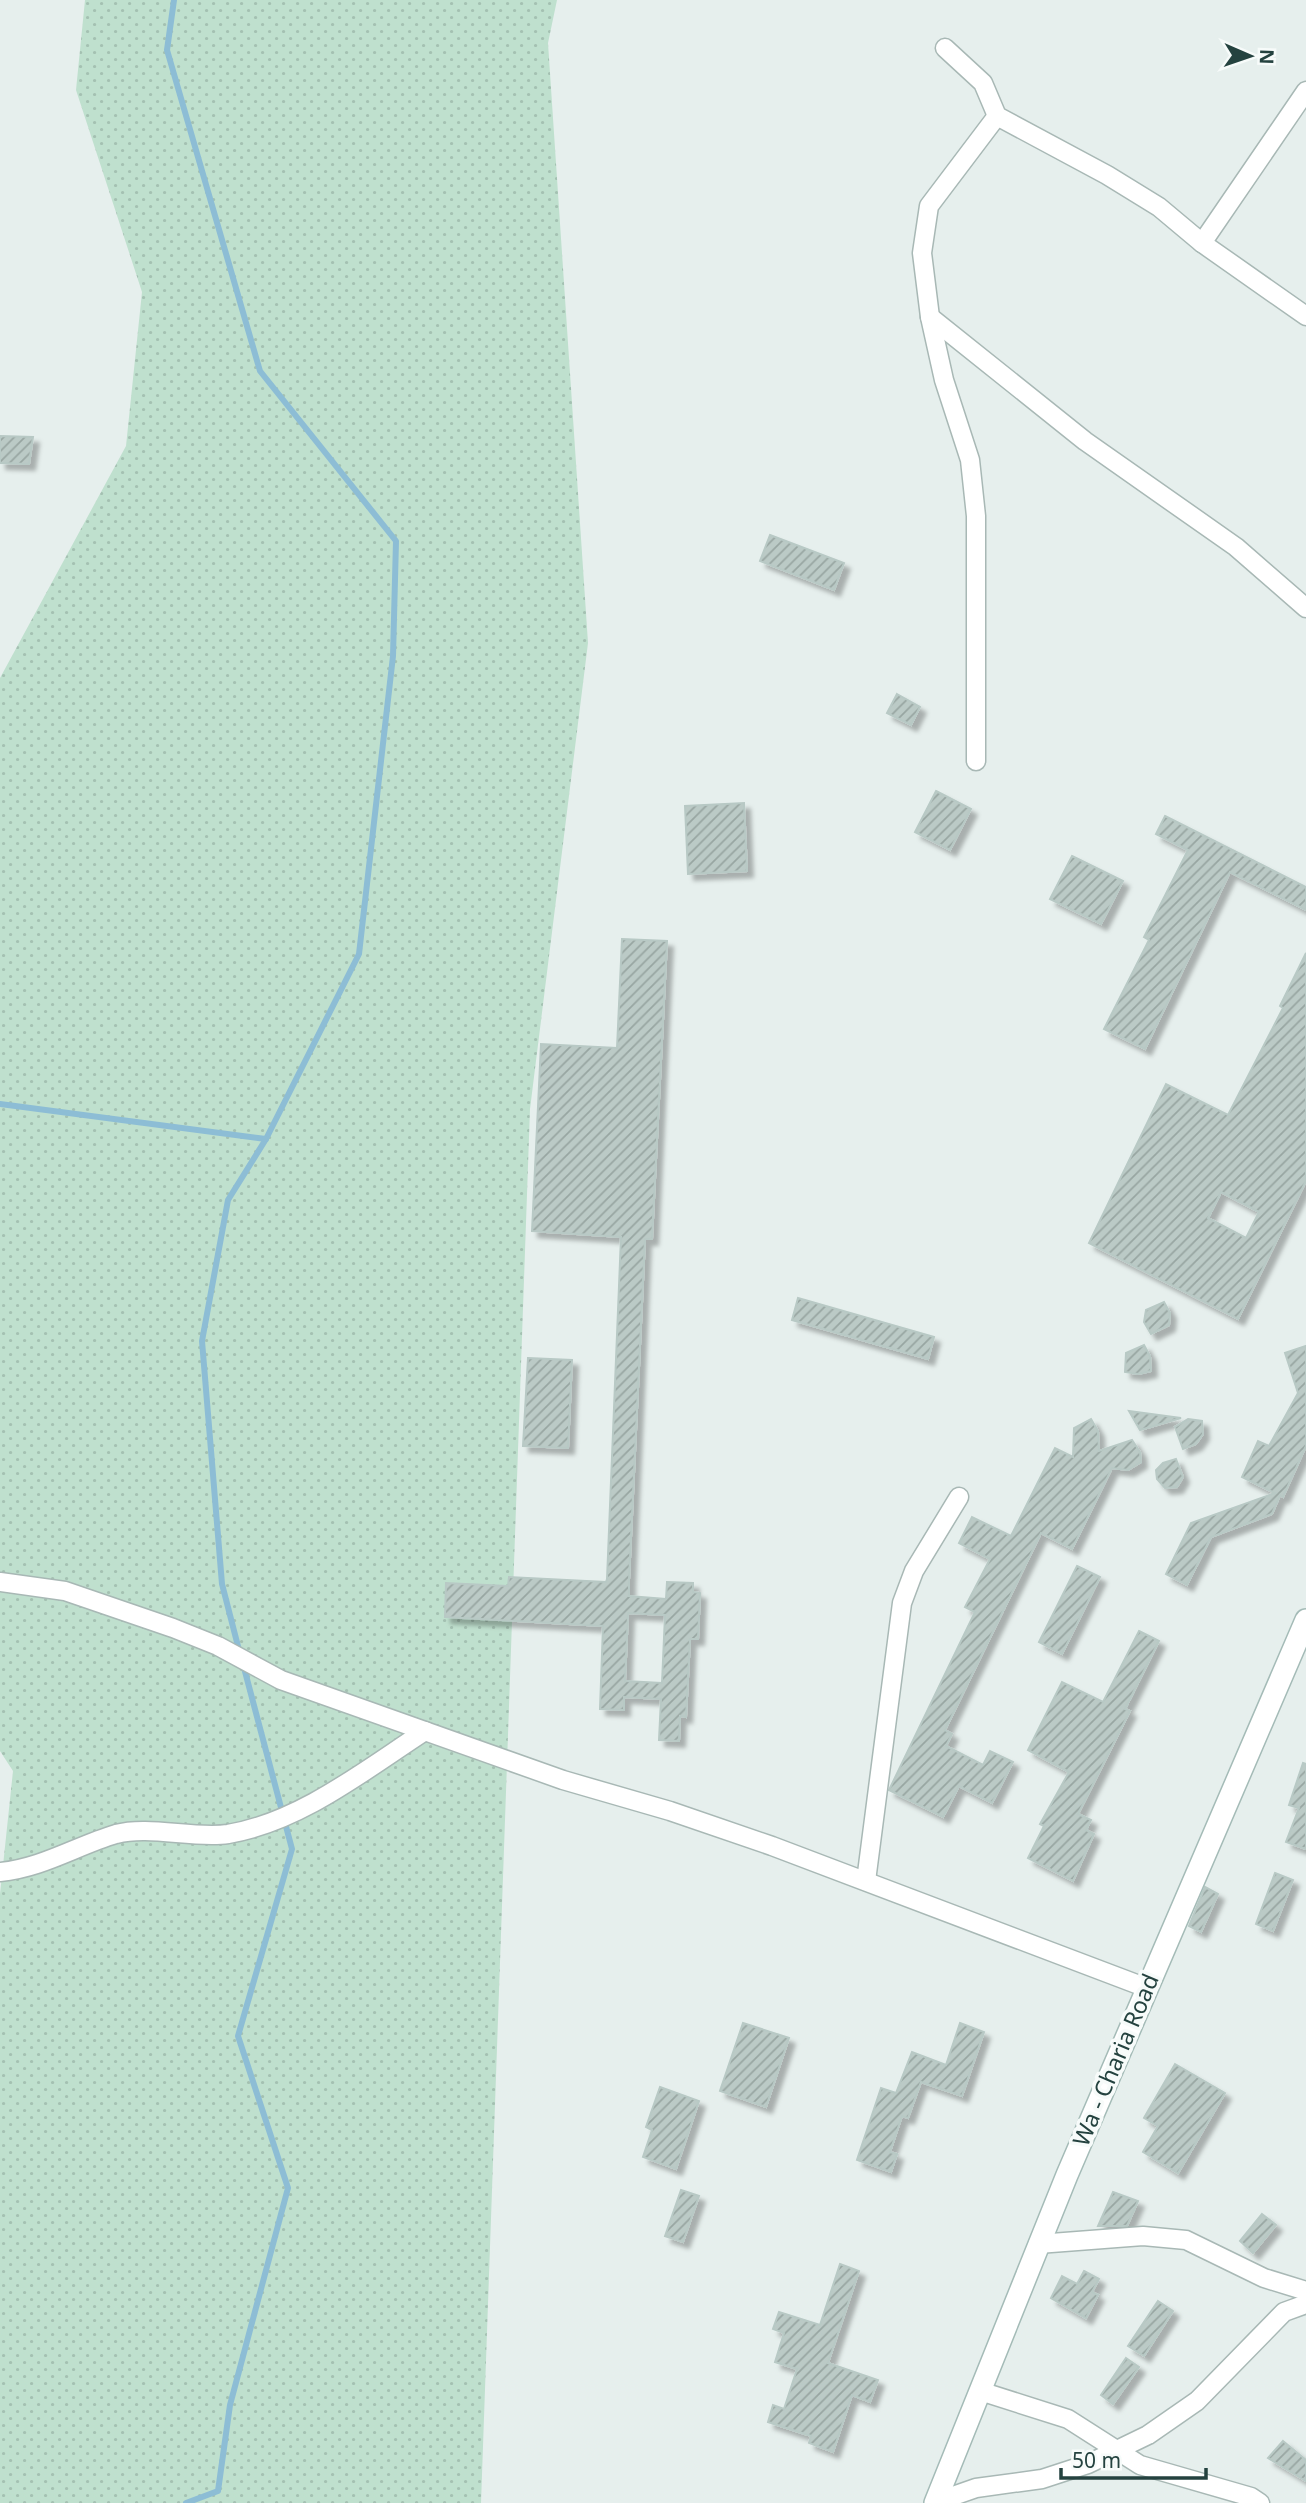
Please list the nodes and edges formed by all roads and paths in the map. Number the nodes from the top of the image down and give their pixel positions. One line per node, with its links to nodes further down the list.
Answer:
1 (945, 48): 3 (street)
2 (1306, 91): 4 (street)
3 (997, 116): 4 (street); 6 (street)
4 (1202, 243): 5 (street)
5 (1306, 316)
6 (930, 317): 7 (street); 8 (street)
7 (1306, 608)
8 (975, 761)
9 (958, 1497): 14 (street)
10 (0, 1582): 12 (street)
11 (1306, 1620): 15 (street, Wa - Charia Road)
12 (425, 1731): 13 (street); 14 (street)
13 (0, 1872)
14 (866, 1881): 15 (street)
15 (1147, 1988): 16 (street, Wa - Charia Road)
16 (1038, 2245): 17 (street); 19 (street, Wa - Charia Road)
17 (1306, 2291)
18 (1306, 2304): 20 (street)
19 (980, 2391): 20 (street); 21 (street, Wa - Charia Road)
20 (1118, 2451): 21 (street); 22 (street)
21 (935, 2503)
22 (1260, 2503)

